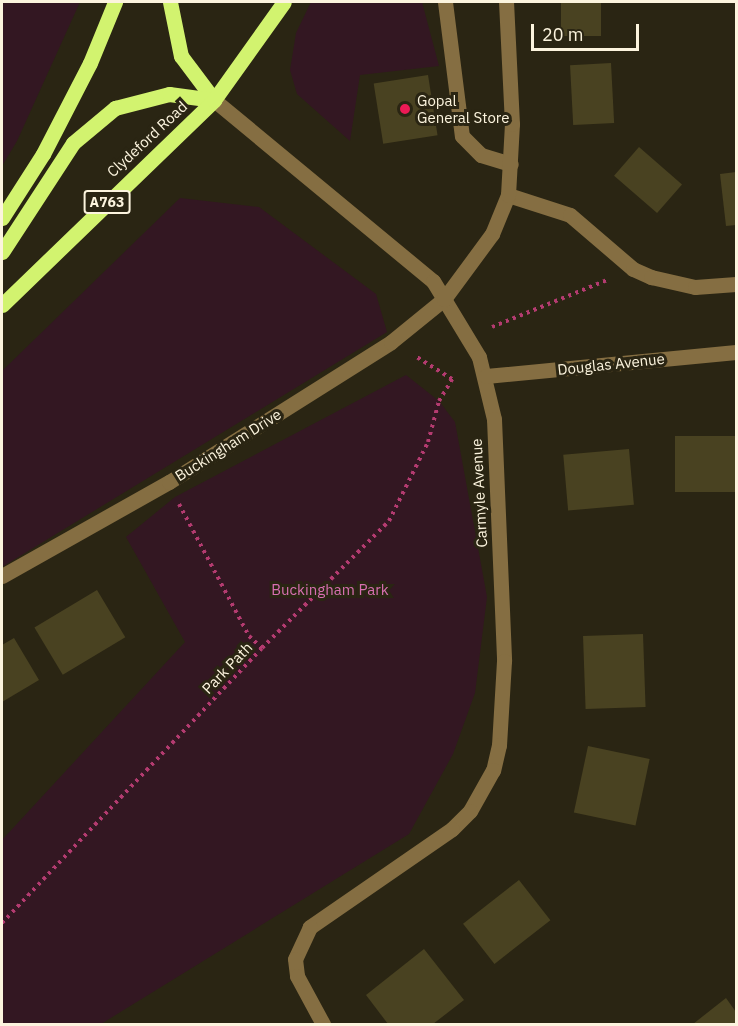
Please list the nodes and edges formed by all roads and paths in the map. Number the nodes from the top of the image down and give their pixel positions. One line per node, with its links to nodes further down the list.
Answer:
1 (115, 2): 9 (main road)
2 (170, 2): 6 (main road)
3 (284, 2): 6 (main road, A763)
4 (445, 2): 7 (street)
5 (506, 2): 7 (street, Buckingham Drive)
6 (214, 100): 10 (main road); 13 (street, Carmyle Avenue); 14 (main road, Clydeford Road / A763)
7 (511, 164): 8 (street, Buckingham Drive)
8 (508, 195): 11 (street); 13 (street, Buckingham Drive)
9 (2, 218)
10 (2, 252)
11 (633, 268): 12 (street); 15 (path)
12 (736, 284)
13 (444, 298): 15 (street, Carmyle Avenue); 16 (street, Buckingham Drive)
14 (2, 305)
15 (469, 337): 18 (street, Carmyle Avenue)
16 (391, 342): 19 (street, Buckingham Drive); 21 (path, Park Path)
17 (736, 352): 18 (street, Douglas Avenue)
18 (486, 376): 23 (street, Carmyle Avenue)
19 (169, 482): 20 (street, Buckingham Drive); 21 (path)
20 (2, 576)
21 (262, 648): 22 (path, Park Path)
22 (2, 923)
23 (323, 1024)

